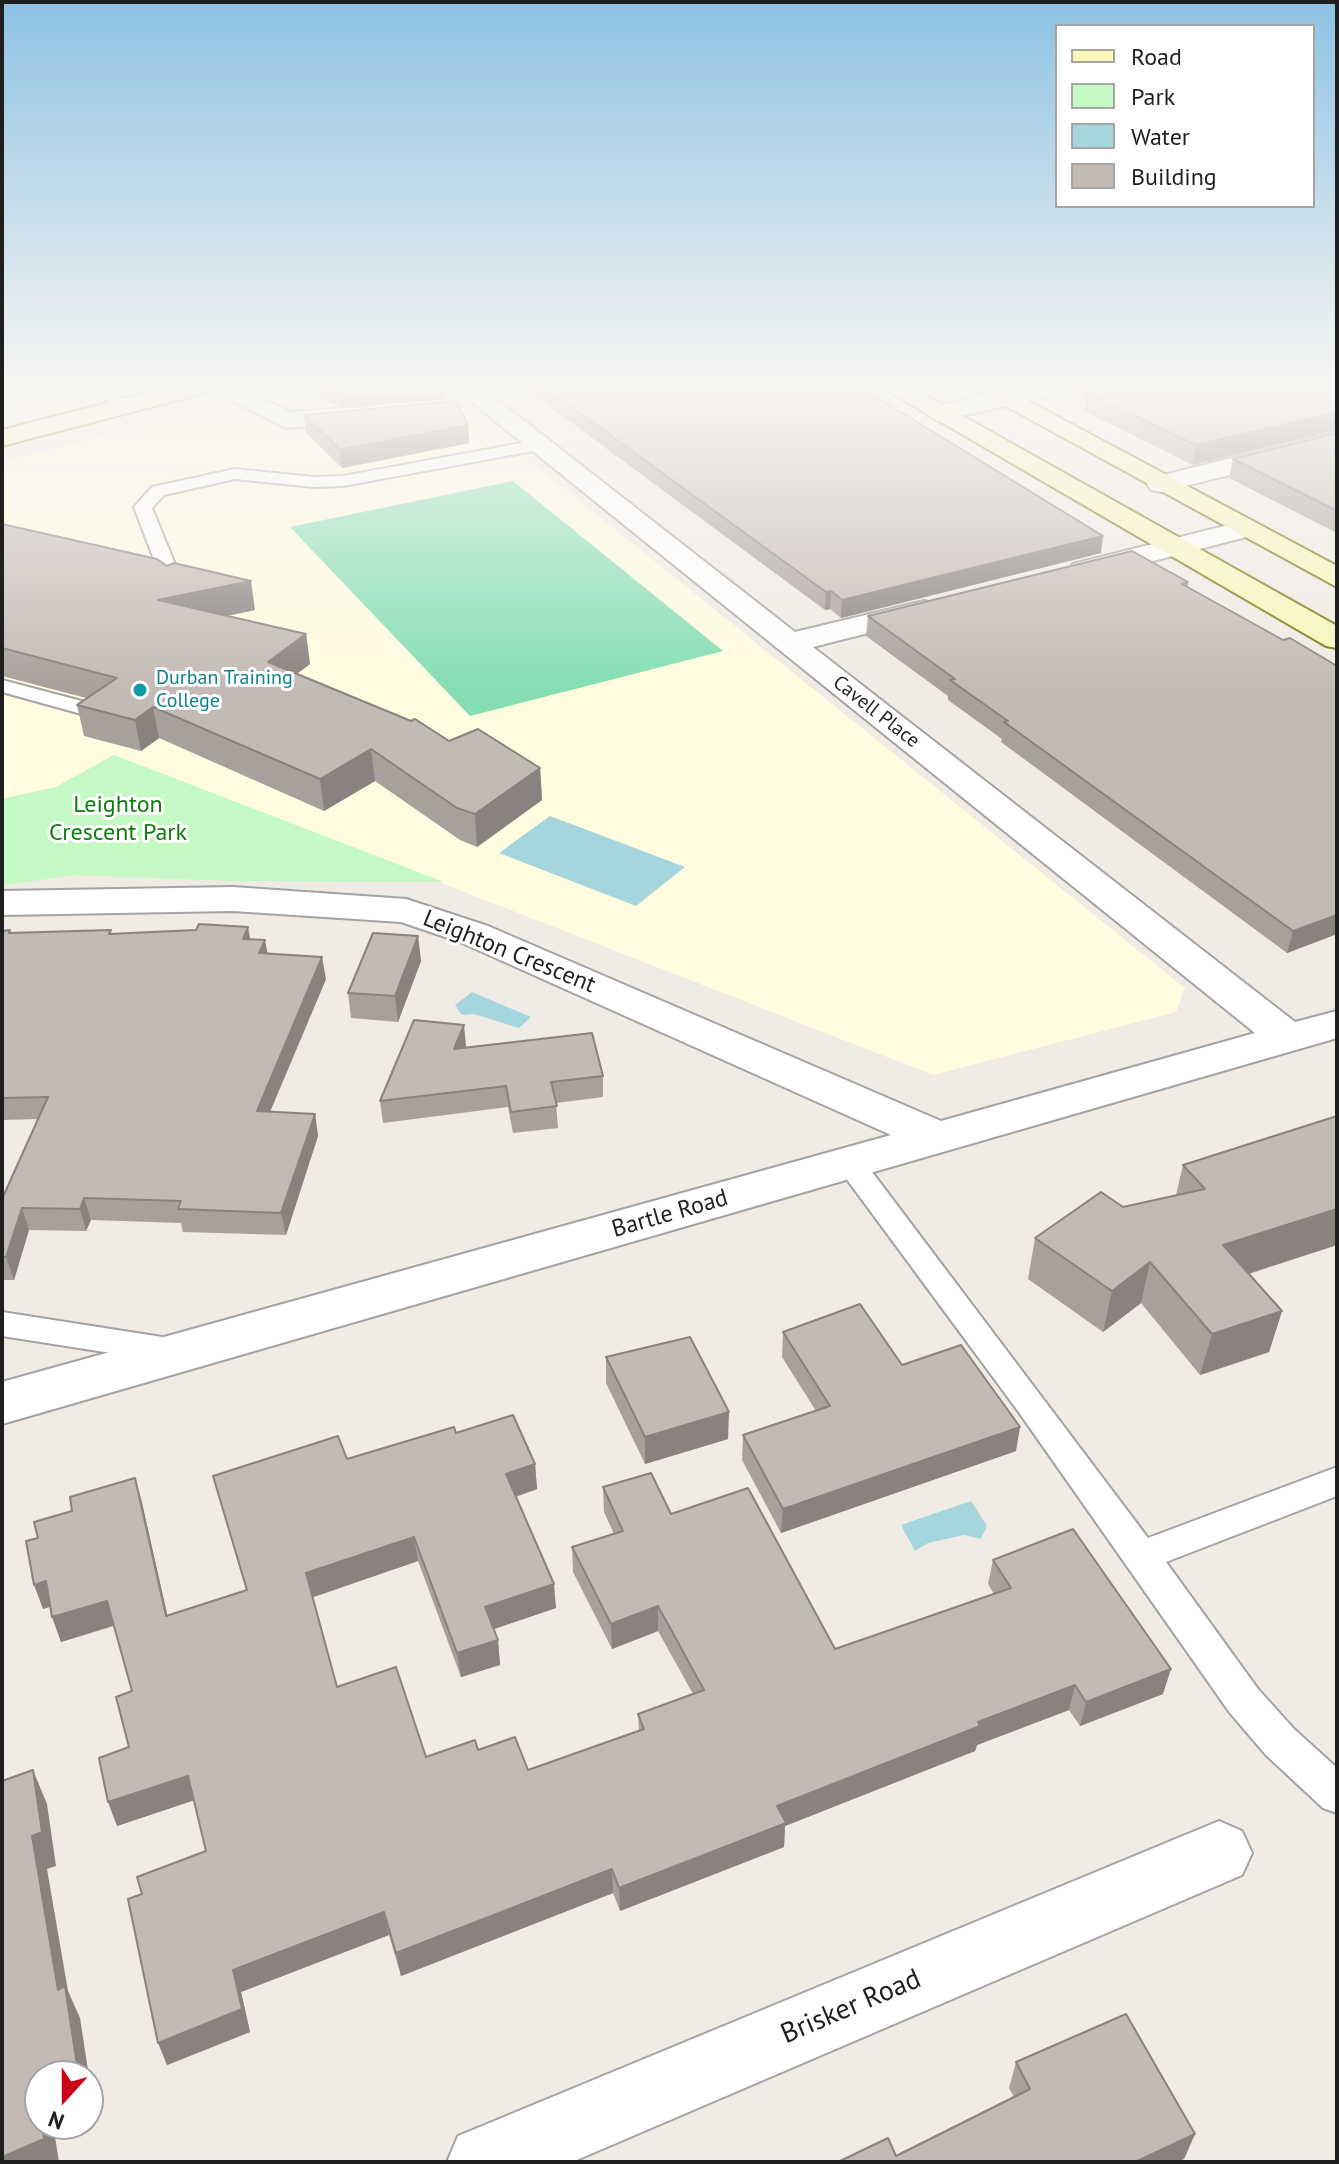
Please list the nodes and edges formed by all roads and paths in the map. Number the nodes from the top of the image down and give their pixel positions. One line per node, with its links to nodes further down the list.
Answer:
1 (172, 488): 9 (lane)
2 (592, 488): 12 (street, Cavell Place)
3 (1070, 488): 6 (street)
4 (1168, 488): 5 (street)
5 (1244, 529): 6 (street); 8 (street)
6 (1174, 547): 7 (street); 11 (street)
7 (1051, 578)
8 (1337, 578)
9 (174, 586)
10 (958, 601): 12 (street)
11 (1337, 639)
12 (789, 643): 17 (street, Cavell Place)
13 (2, 686): 14 (lane)
14 (85, 709)
15 (2, 903): 18 (street, Leighton Crescent)
16 (1337, 1024): 17 (street, Bartle Road)
17 (1287, 1037): 18 (street, Bartle Road)
18 (939, 1138): 19 (street, Bartle Road)
19 (850, 1163): 21 (street, Bartle Road); 24 (lane)
20 (2, 1324): 21 (lane)
21 (181, 1352): 22 (street, Bartle Road)
22 (2, 1403)
23 (1337, 1481): 24 (lane)
24 (1141, 1556): 25 (lane)
25 (1337, 1794)
26 (1219, 1853): 27 (street, Brisker Road)
27 (484, 2162)

